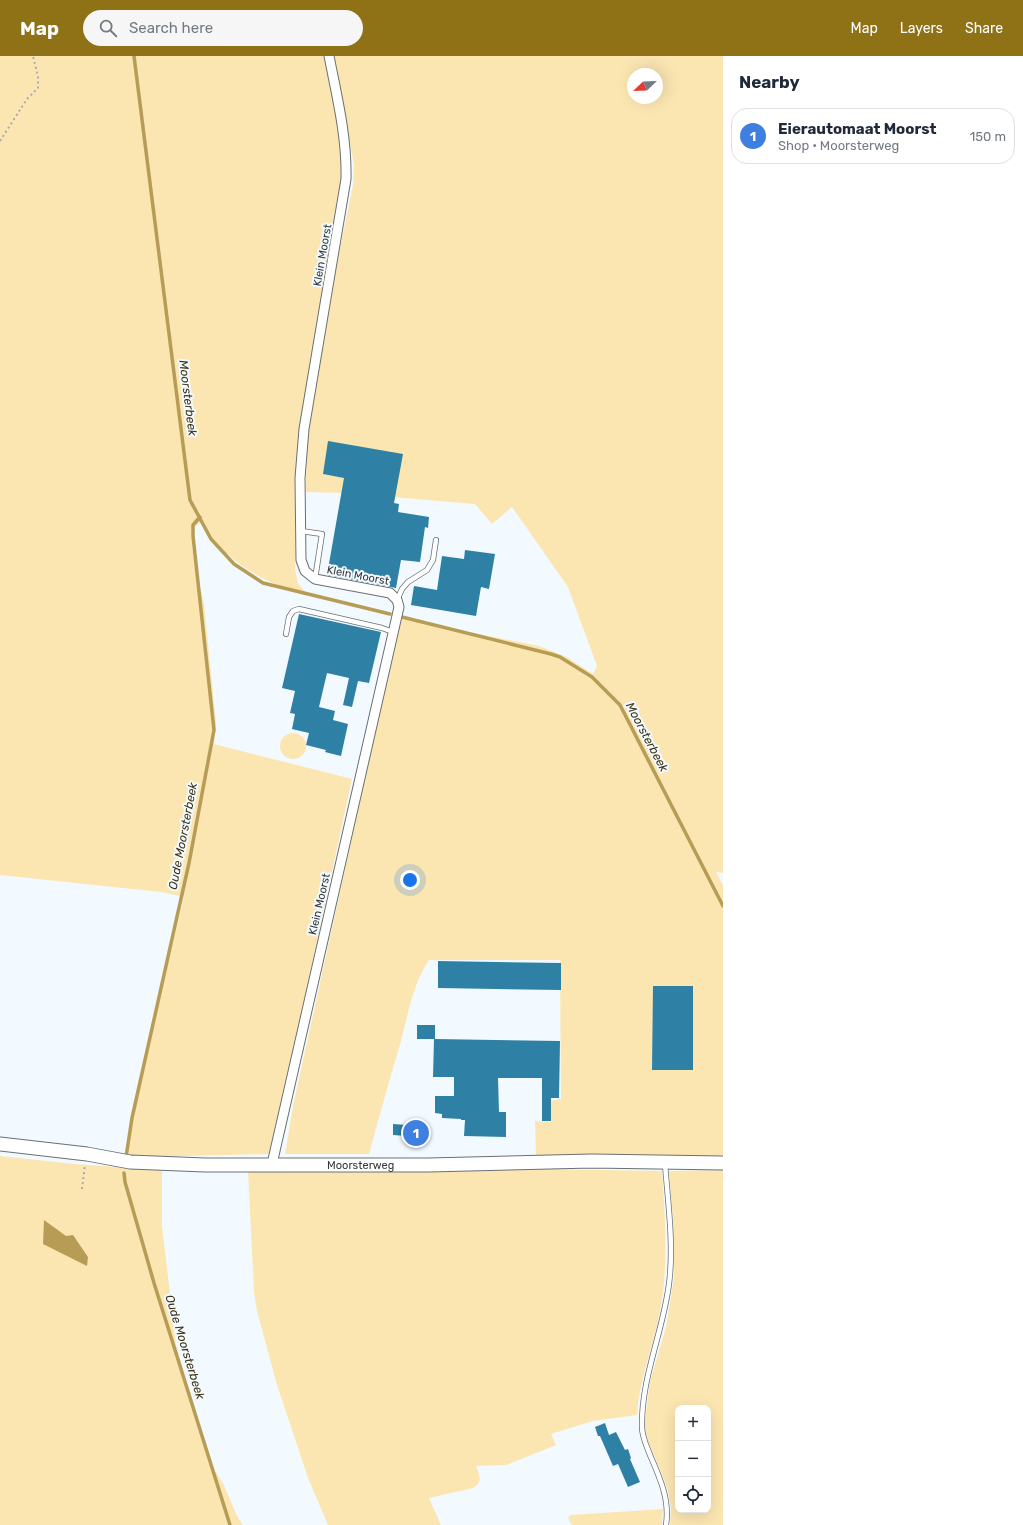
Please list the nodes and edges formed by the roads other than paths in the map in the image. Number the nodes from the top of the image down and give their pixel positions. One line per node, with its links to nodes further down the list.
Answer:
1 (329, 56): 2 (street, Klein Moorst)
2 (300, 531): 4 (street, Klein Moorst); 4 (lane)
3 (436, 540): 5 (lane)
4 (315, 579): 5 (street, Klein Moorst)
5 (397, 600): 6 (street, Klein Moorst)
6 (393, 632): 7 (lane); 11 (street, Klein Moorst)
7 (286, 634)
8 (0, 1144): 11 (street, Moorsterweg)
9 (665, 1162): 10 (street, Moorsterweg); 11 (street, Moorsterweg); 12 (lane)
10 (723, 1163)
11 (272, 1164)
12 (666, 1525)

